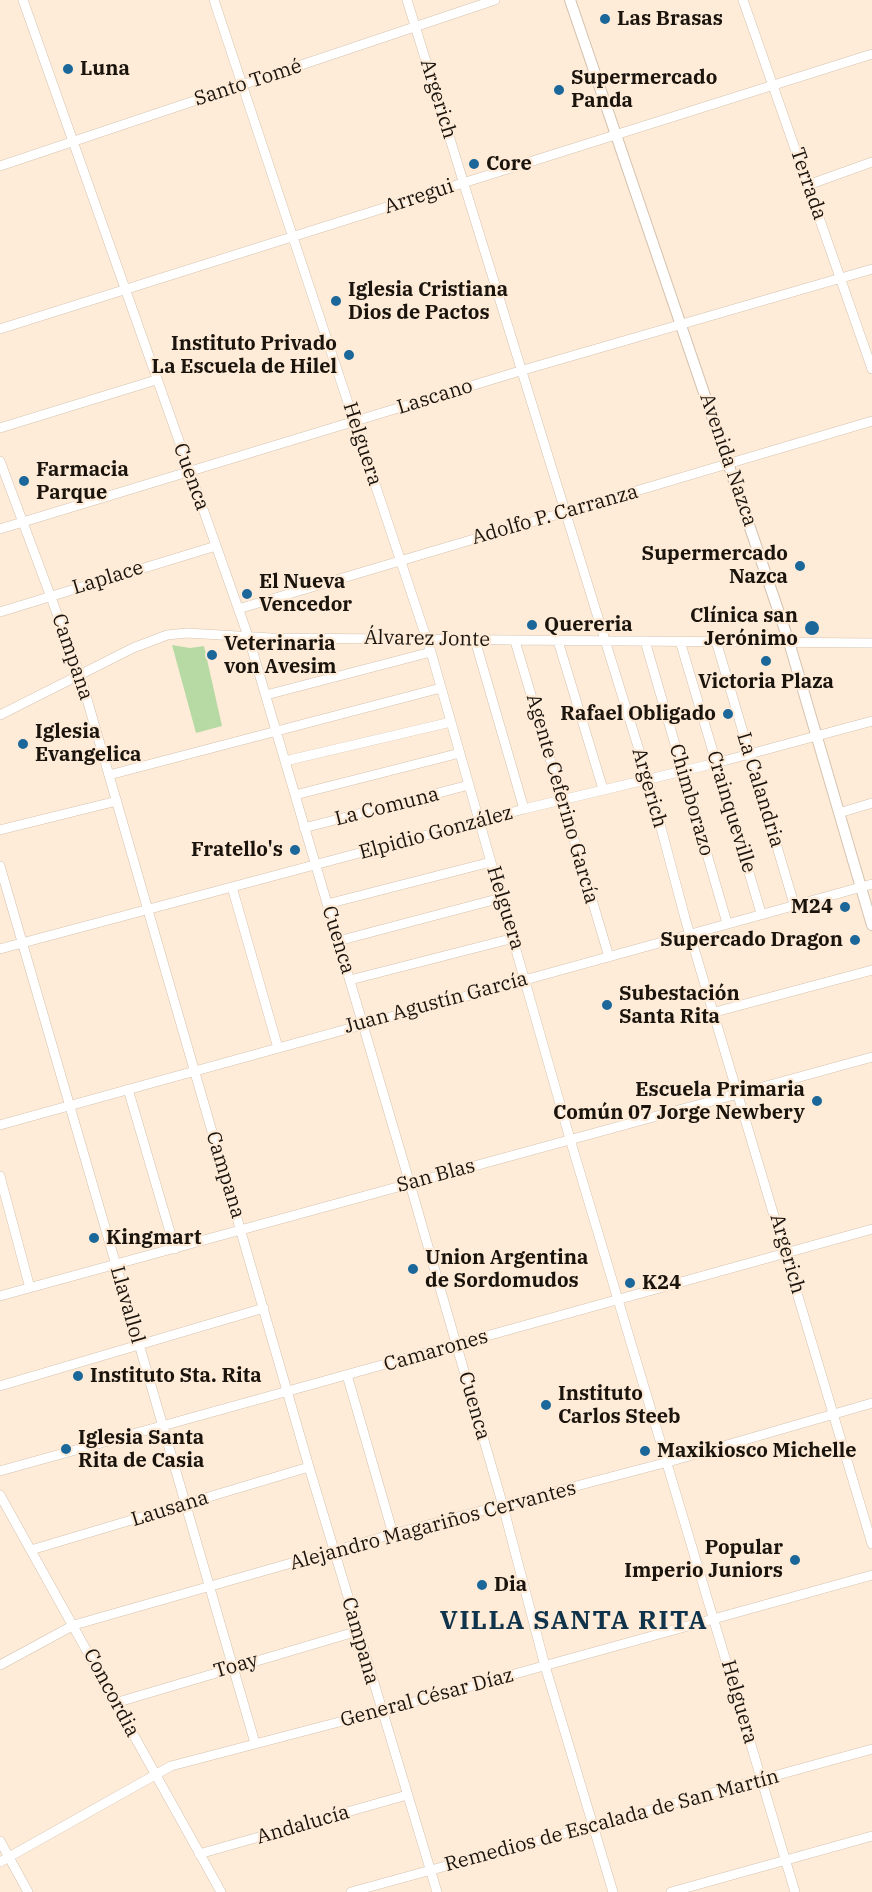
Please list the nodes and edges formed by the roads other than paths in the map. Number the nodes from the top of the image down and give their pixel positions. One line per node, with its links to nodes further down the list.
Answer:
1 (23, 0): 12 (street, Cuenca)
2 (214, 0): 9 (street, Helguera)
3 (407, 0): 7 (street, Argerich)
4 (495, 0): 7 (street, Santo Tomé)
5 (570, 0): 11 (main road, Avenida Nazca)
6 (743, 0): 10 (street, Terrada)
7 (416, 27): 9 (street, Santo Tomé); 15 (street, Argerich)
8 (872, 54): 10 (street, Arregui)
9 (241, 85): 12 (street, Santo Tomé); 17 (street, Helguera)
10 (774, 86): 11 (street, Arregui); 16 (street, Terrada)
11 (616, 136): 15 (street, Arregui); 21 (main road, Avenida Nazca)
12 (74, 142): 14 (street, Santo Tomé); 20 (street, Cuenca)
13 (872, 162): 16 (street)
14 (0, 166)
15 (464, 183): 17 (street, Arregui); 25 (street, Argerich)
16 (808, 185): 19 (street, Terrada)
17 (294, 238): 20 (street, Arregui); 27 (street, Helguera)
18 (872, 269): 19 (street, Lascano)
19 (841, 279): 21 (street, Lascano); 23 (street, Terrada)
20 (124, 289): 22 (street, Arregui); 26 (street, Cuenca)
21 (682, 325): 25 (street, Lascano); 31 (main road, Avenida Nazca)
22 (0, 329)
23 (868, 345): 24 (street, Terrada)
24 (872, 369)
25 (520, 371): 27 (street, Lascano); 33 (street, Argerich)
26 (156, 380): 29 (street); 32 (street, Cuenca)
27 (355, 421): 32 (street, Lascano); 37 (street, Helguera)
28 (872, 421): 31 (street, Adolfo P. Carranza)
29 (0, 428)
30 (0, 461): 34 (street, Campana)
31 (730, 464): 33 (street, Adolfo P. Carranza); 49 (main road, Avenida Nazca)
32 (189, 471): 34 (street, Lascano); 36 (street, Cuenca)
33 (564, 512): 37 (street, Adolfo P. Carranza); 50 (street, Argerich)
34 (23, 522): 35 (street, Lascano); 38 (street, Campana)
35 (0, 529)
36 (216, 546): 38 (street, Laplace); 39 (street, Cuenca)
37 (400, 561): 39 (street, Adolfo P. Carranza); 42 (street, Helguera)
38 (50, 596): 40 (street, Laplace); 53 (street, Campana)
39 (238, 609): 41 (street, Cuenca)
40 (0, 612)
41 (248, 636): 42 (street, Álvarez Jonte); 53 (street, Álvarez Jonte); 55 (street, Cuenca)
42 (427, 639): 43 (street, Álvarez Jonte); 52 (street, Helguera)
43 (475, 640): 44 (street, Álvarez Jonte); 74 (street)
44 (515, 640): 48 (street, Álvarez Jonte); 72 (street, Agente Ceferino García)
45 (645, 641): 46 (street, Álvarez Jonte); 50 (street, Álvarez Jonte); 65 (street, Chimborazo)
46 (680, 641): 47 (street, Álvarez Jonte); 64 (street, Crainqueville)
47 (716, 641): 49 (street, Álvarez Jonte); 62 (street, La Calandria)
48 (558, 642): 50 (street, Álvarez Jonte); 69 (street)
49 (789, 642): 51 (street, Álvarez Jonte); 60 (main road, Avenida Nazca)
50 (603, 643): 67 (street, Argerich)
51 (872, 643)
52 (431, 652): 54 (street, Helguera); 55 (street)
53 (80, 675): 56 (street, Álvarez Jonte); 66 (street, Campana)
54 (441, 688): 58 (street, Helguera); 59 (street)
55 (266, 695): 59 (street, Cuenca)
56 (0, 715)
57 (872, 721): 60 (street, Elpidio González)
58 (451, 722): 61 (street, Helguera); 63 (street)
59 (276, 731): 63 (street, Cuenca); 66 (street)
60 (816, 735): 62 (street, Elpidio González); 75 (main road, Avenida Nazca)
61 (460, 753): 68 (street, Helguera); 70 (street)
62 (750, 753): 64 (street, Elpidio González); 86 (street, La Calandria)
63 (285, 761): 70 (street, Cuenca)
64 (716, 763): 65 (street, Elpidio González); 88 (street, Crainqueville)
65 (682, 770): 67 (street, Elpidio González); 89 (street, Chimborazo)
66 (109, 775): 71 (street, Campana)
67 (648, 779): 69 (street, Elpidio González); 91 (street, Argerich)
68 (470, 785): 76 (street, Helguera); 77 (street, La Comuna)
69 (603, 789): 72 (street, Elpidio González)
70 (295, 795): 77 (street, Cuenca)
71 (117, 801): 78 (street); 87 (street, Campana)
72 (561, 801): 74 (street, Elpidio González); 96 (street, Agente Ceferino García)
73 (872, 803): 75 (street)
74 (524, 809): 76 (street, Elpidio González)
75 (839, 813): 82 (main road, Avenida Nazca)
76 (480, 823): 79 (street, Helguera); 80 (street, Elpidio González)
77 (304, 828): 80 (street, Cuenca)
78 (0, 830)
79 (491, 862): 84 (street, Helguera); 85 (street)
80 (314, 865): 83 (street, Elpidio González); 85 (street, Cuenca)
81 (0, 866): 94 (street, Llavallol)
82 (867, 885): 86 (street, Juan Agustín García); 90 (main road, Avenida Nazca)
83 (232, 886): 87 (street, Elpidio González); 102 (street)
84 (501, 898): 92 (street, Helguera); 93 (street)
85 (327, 904): 93 (street, Cuenca)
86 (794, 904): 88 (street, Juan Agustín García)
87 (148, 909): 94 (street, Elpidio González); 104 (street, Campana)
88 (761, 913): 89 (street, Juan Agustín García)
89 (727, 923): 91 (street, Juan Agustín García)
90 (872, 925)
91 (690, 933): 96 (street, Juan Agustín García); 100 (street, Argerich)
92 (514, 938): 98 (street, Helguera); 99 (street)
93 (338, 941): 99 (street, Cuenca)
94 (22, 942): 95 (street, Elpidio González); 107 (street, Llavallol)
95 (0, 949)
96 (609, 957): 98 (street, Juan Agustín García)
97 (872, 970): 100 (street)
98 (526, 978): 101 (street, Juan Agustín García); 109 (street, Helguera)
99 (350, 980): 101 (street, Cuenca)
100 (715, 1012): 106 (street, Argerich)
101 (362, 1023): 102 (street, Juan Agustín García); 111 (street, Cuenca)
102 (278, 1048): 104 (street, Juan Agustín García)
103 (872, 1057): 106 (street, San Blas)
104 (193, 1070): 105 (street, Juan Agustín García); 112 (street, Campana)
105 (128, 1089): 107 (street, Juan Agustín García); 114 (street)
106 (738, 1091): 109 (street, San Blas); 115 (street, Argerich)
107 (68, 1106): 108 (street, Juan Agustín García); 116 (street, Llavallol)
108 (0, 1125)
109 (570, 1139): 111 (street, San Blas); 119 (street, Helguera)
110 (0, 1176): 117 (street)
111 (410, 1184): 112 (street, San Blas); 121 (street, Cuenca)
112 (241, 1229): 114 (street, San Blas); 120 (street, Campana)
113 (872, 1230): 115 (street, Camarones)
114 (175, 1249): 116 (street, San Blas)
115 (787, 1254): 119 (street, Camarones); 127 (street, Argerich)
116 (116, 1265): 117 (street, San Blas); 122 (street, Llavallol)
117 (30, 1288): 118 (street, San Blas)
118 (0, 1296)
119 (621, 1301): 121 (street, Camarones); 129 (street, Helguera)
120 (264, 1308): 122 (street); 125 (street, Campana)
121 (456, 1344): 123 (street, Camarones); 134 (street, Cuenca)
122 (138, 1345): 124 (street); 128 (street, Llavallol)
123 (347, 1376): 125 (street, Camarones); 135 (street)
124 (0, 1386)
125 (288, 1391): 128 (street, Camarones); 130 (street, Campana)
126 (872, 1404): 127 (street, Alejandro Magariños Cervantes)
127 (832, 1415): 129 (street, Alejandro Magariños Cervantes); 136 (street, Argerich)
128 (163, 1424): 131 (street, Camarones); 133 (street, Llavallol)
129 (668, 1462): 134 (street, Alejandro Magariños Cervantes); 141 (street, Helguera)
130 (309, 1467): 133 (street, Lausana); 138 (street, Campana)
131 (0, 1471)
132 (0, 1495): 137 (street, Concordia)
133 (186, 1505): 137 (street, Lausana); 140 (street, Llavallol)
134 (503, 1506): 135 (street, Alejandro Magariños Cervantes); 146 (street, Cuenca)
135 (393, 1534): 138 (street, Alejandro Magariños Cervantes)
136 (872, 1544)
137 (31, 1550): 142 (street, Concordia)
138 (334, 1552): 140 (street, Alejandro Magariños Cervantes); 143 (street, Campana)
139 (872, 1575): 141 (street, General César Díaz)
140 (209, 1586): 142 (street, Alejandro Magariños Cervantes); 145 (street, Llavallol)
141 (715, 1619): 146 (street, General César Díaz); 152 (street, Helguera)
142 (74, 1625): 144 (street, Alejandro Magariños Cervantes); 147 (street, Concordia)
143 (358, 1631): 145 (street, Toay); 148 (street, Campana)
144 (0, 1665)
145 (233, 1666): 147 (street, Toay); 149 (street, Llavallol)
146 (545, 1666): 148 (street, General César Díaz); 154 (street, Cuenca)
147 (115, 1703): 151 (street, Concordia)
148 (381, 1712): 149 (street, General César Díaz); 153 (street, Campana)
149 (255, 1743): 151 (street, General César Díaz)
150 (872, 1749): 152 (street, Remedios de Escalada de San Martín)
151 (154, 1774): 157 (street, Concordia); 158 (street, General César Díaz)
152 (762, 1781): 154 (street, Remedios de Escalada de San Martín); 159 (street, Helguera)
153 (407, 1795): 157 (street, Andalucía); 160 (street, Campana)
154 (592, 1825): 160 (street, Remedios de Escalada de San Martín); 165 (street, Cuenca)
155 (872, 1836): 159 (street)
156 (0, 1840): 158 (street)
157 (199, 1854): 162 (street, Concordia)
158 (4, 1859): 161 (street)
159 (786, 1861): 166 (street); 167 (street, Helguera)
160 (430, 1870): 163 (street, Remedios de Escalada de San Martín); 164 (street, Campana)
161 (28, 1892)
162 (221, 1892)
163 (351, 1892)
164 (437, 1892)
165 (613, 1892)
166 (671, 1892)
167 (795, 1892)

